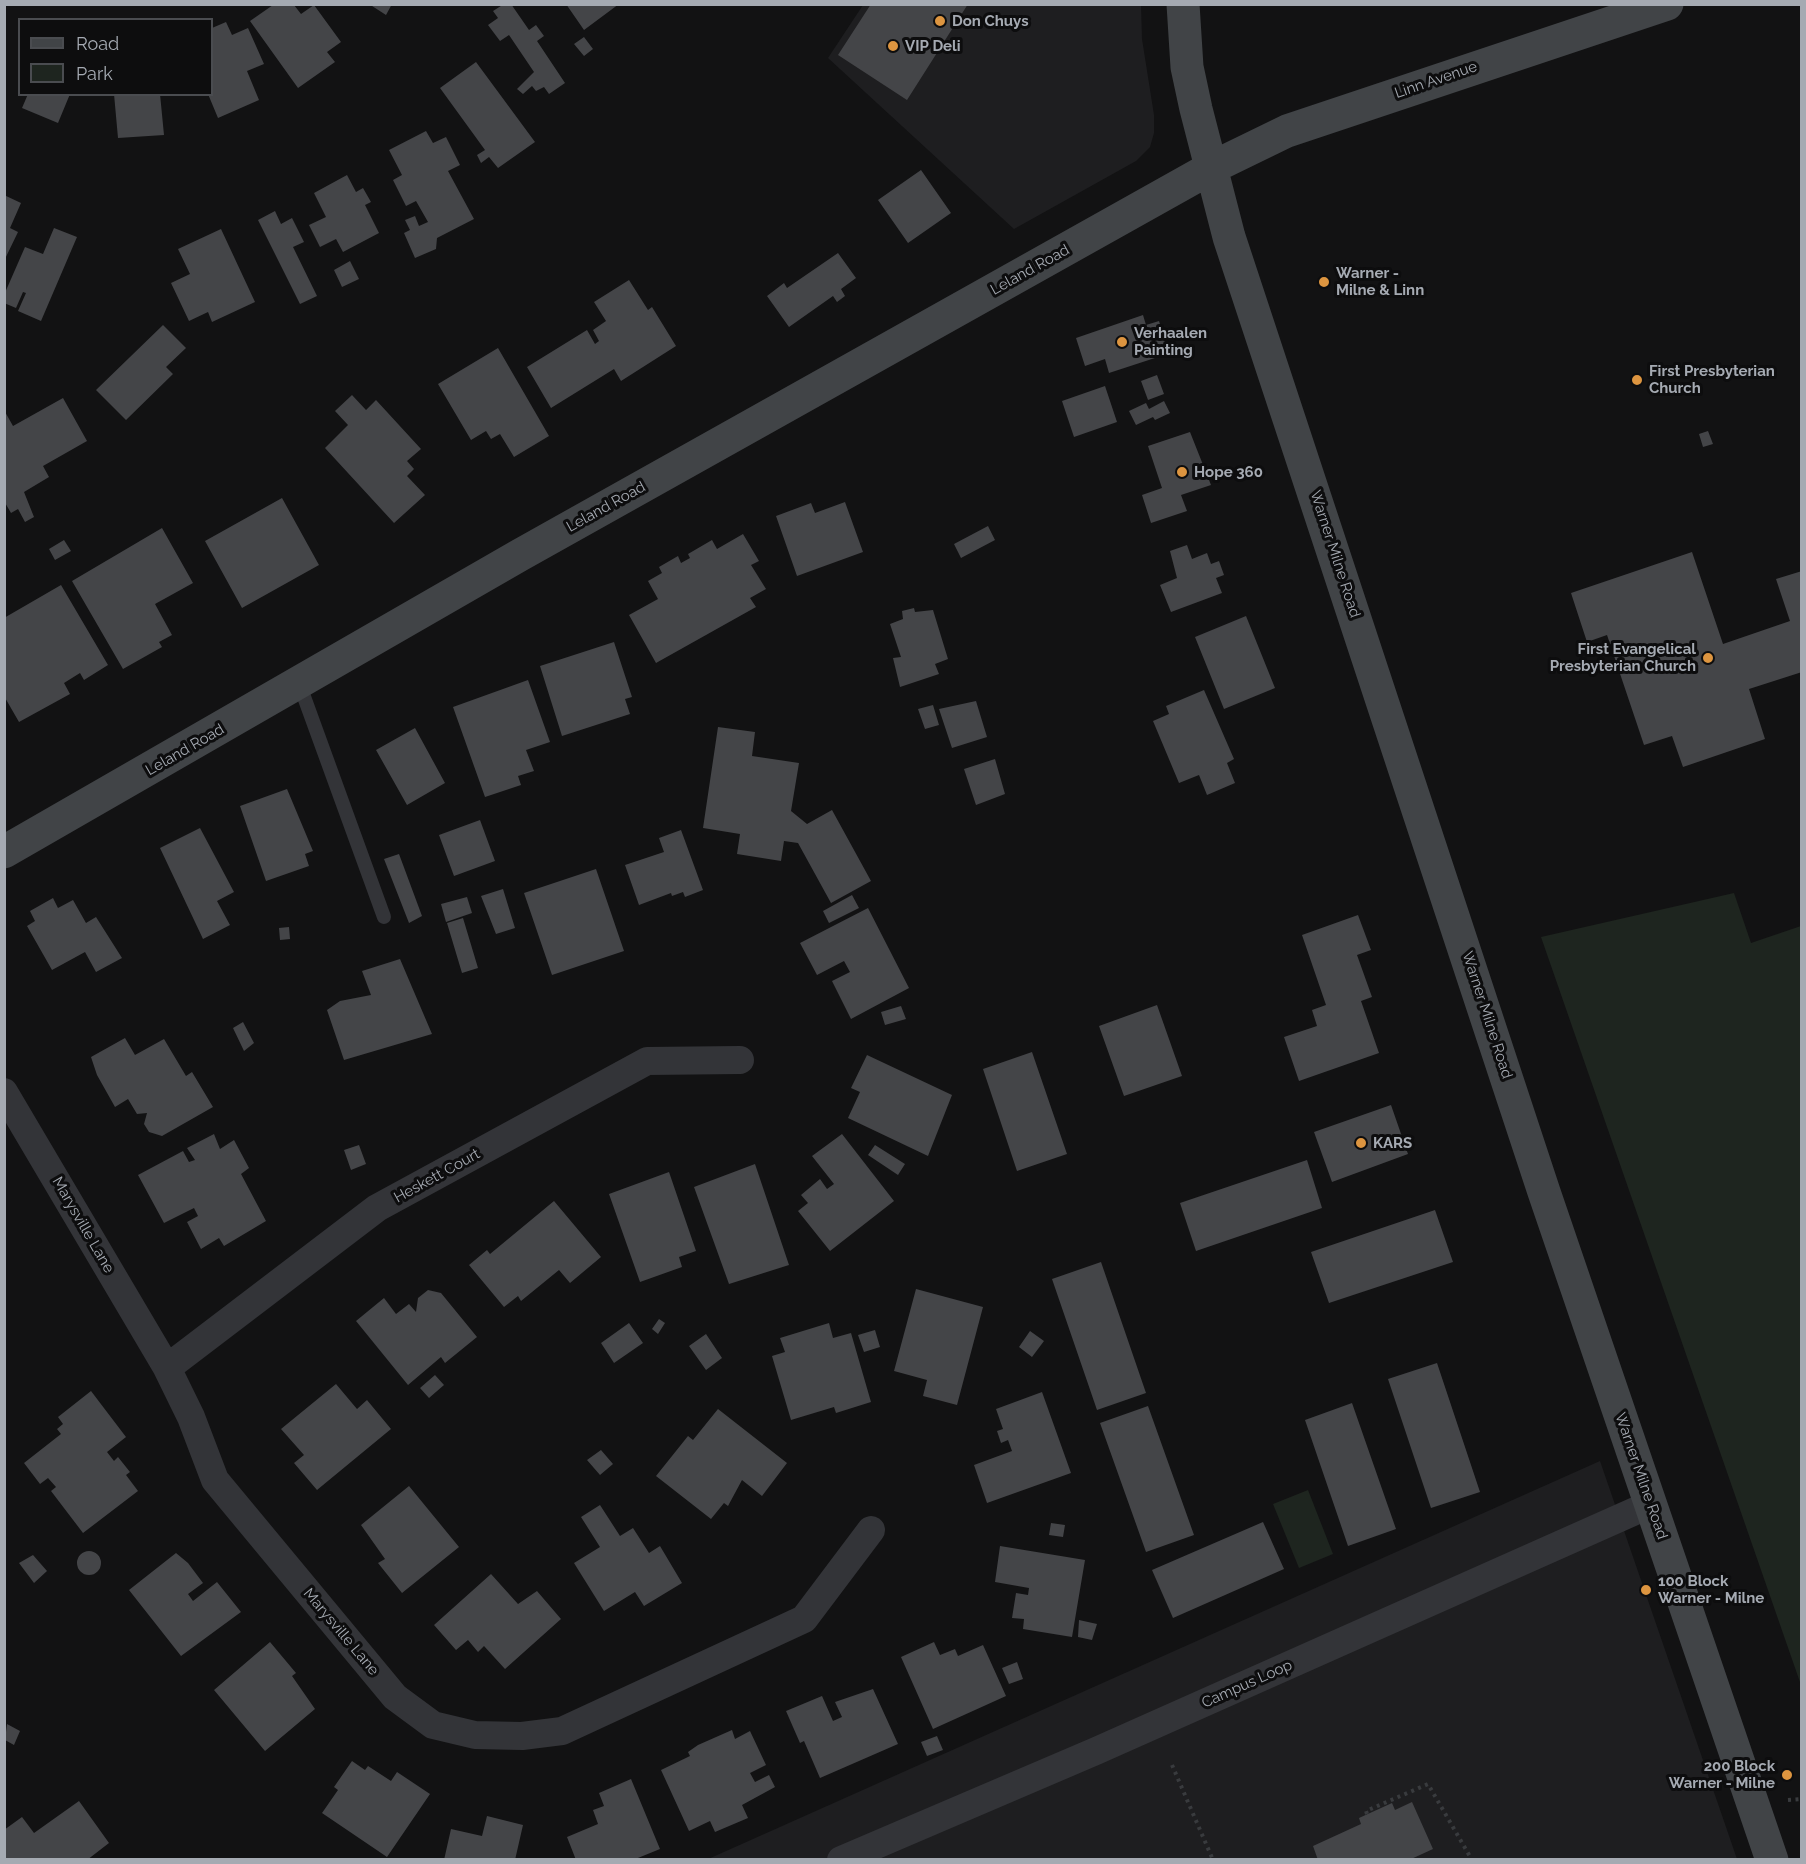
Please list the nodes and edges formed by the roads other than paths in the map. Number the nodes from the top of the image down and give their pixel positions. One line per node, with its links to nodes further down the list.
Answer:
1 (1183, 4): 3 (main road, Warner Milne Road)
2 (1667, 4): 3 (main road, Linn Avenue)
3 (1211, 168): 4 (main road, Leland Road); 10 (main road, Warner Milne Road)
4 (299, 683): 5 (main road, Leland Road); 6 (lane)
5 (4, 852)
6 (384, 918)
7 (740, 1060): 9 (street, Heskett Court)
8 (4, 1092): 9 (street, Marysville Lane)
9 (167, 1368): 11 (street, Marysville Lane)
10 (1651, 1504): 12 (street, Campus Loop); 13 (main road, Warner Milne Road)
11 (871, 1530)
12 (841, 1860)
13 (1772, 1860)

